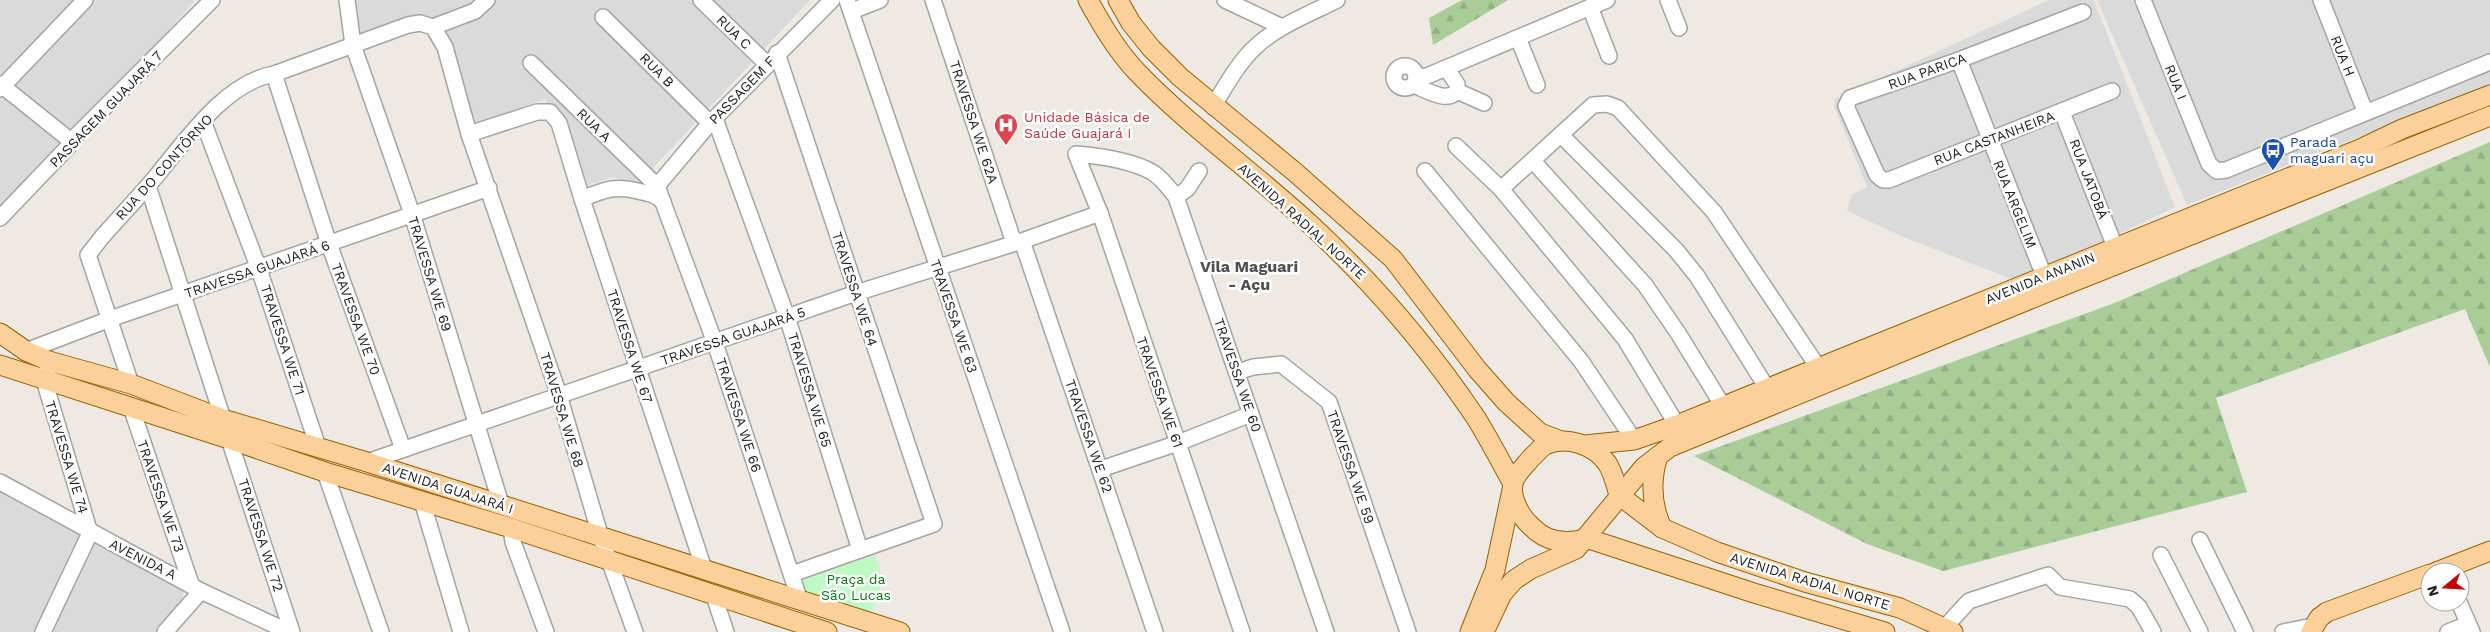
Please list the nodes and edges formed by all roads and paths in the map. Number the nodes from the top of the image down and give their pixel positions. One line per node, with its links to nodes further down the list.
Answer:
1 (85, 0): 34 (street)
2 (212, 0): 49 (street, PASSAGEM GUAJARÁ 7)
3 (347, 0): 25 (street, TRAVESSA WE 69)
4 (487, 0): 21 (street)
5 (701, 0): 27 (street, RUA C)
6 (832, 0): 27 (street, PASSAGEM F)
7 (880, 0): 17 (street)
8 (933, 0): 67 (street, TRAVESSA WE 62A)
9 (1088, 0): 106 (main road, AVENIDA RADIAL NORTE)
10 (1118, 0): 39 (main road, AVENIDA RADIAL NORTE)
11 (1225, 0): 22 (street)
12 (1337, 0): 22 (street)
13 (1607, 0): 18 (street)
14 (1668, 0): 23 (street)
15 (2143, 0): 41 (street, RUA I)
16 (2321, 0): 41 (street, RUA H)
17 (849, 5): 70 (street, TRAVESSA WE 63)
18 (1590, 8): 24 (street); 26 (street)
19 (2083, 12): 28 (street, RUA PARICA)
20 (603, 17): 45 (street, RUA B)
21 (432, 27): 25 (street, RUA DO CONTÔRNO); 47 (street)
22 (1282, 27): 39 (street)
23 (1679, 28)
24 (1518, 38): 31 (street); 33 (street)
25 (353, 45): 32 (street, RUA DO CONTÔRNO); 65 (street, TRAVESSA WE 69)
26 (1609, 56)
27 (772, 58): 45 (street, PASSAGEM F); 73 (street, TRAVESSA WE 64)
28 (1959, 60): 50 (street, RUA ARGELIM); 56 (street, RUA PARICA)
29 (2490, 62): 41 (street)
30 (531, 63): 58 (street, RUA A)
31 (1446, 68): 35 (street); 35 (street)
32 (274, 74): 44 (street, RUA DO CONTÔRNO); 68 (street, TRAVESSA WE 70)
33 (1537, 85)
34 (1, 86): 49 (street)
35 (1457, 91): 38 (street)
36 (2112, 91): 42 (street, RUA CASTANHEIRA)
37 (2490, 95): 40 (main road, AVENIDA ANANIN)
38 (1484, 103)
39 (1213, 107): 98 (main road, AVENIDA RADIAL NORTE)
40 (2452, 108): 46 (main road); 69 (main road, AVENIDA ANANIN)
41 (2365, 111)
42 (2062, 112): 50 (street, RUA CASTANHEIRA); 69 (street, RUA JATOBÁ)
43 (2490, 116): 46 (main road, AVENIDA ANANIN)
44 (202, 121): 57 (street, RUA DO CONTÔRNO); 71 (street, TRAVESSA WE 71)
45 (712, 121): 58 (street, PASSAGEM F); 75 (street, TRAVESSA WE 65)
46 (2460, 128): 72 (main road, AVENIDA ANANIN)
47 (470, 134): 59 (street); 62 (street, TRAVESSA WE 67)
48 (1561, 135): 53 (street); 82 (street); 87 (street)
49 (71, 141): 66 (street, PASSAGEM GUAJARÁ 7)
50 (1990, 141): 56 (street, RUA CASTANHEIRA); 72 (street, RUA ARGELIM)
51 (1456, 146): 60 (street)
52 (1076, 154): 61 (street, TRAVESSA WE 60); 64 (street, TRAVESSA WE 61)
53 (1533, 161): 60 (street); 89 (street)
54 (1199, 171): 61 (street)
55 (1425, 171): 96 (street)
56 (1877, 175)
57 (148, 186): 74 (street); 76 (street, RUA DO CONTÔRNO)
58 (657, 186): 63 (street)
59 (489, 188): 65 (street, TRAVESSA GUAJARÁ 6); 88 (street, TRAVESSA WE 68)
60 (1501, 189): 94 (street)
61 (1176, 197): 84 (street, TRAVESSA WE 60)
62 (582, 199): 63 (street); 83 (street, TRAVESSA WE 67)
63 (663, 202): 78 (street, TRAVESSA WE 66)
64 (1100, 213): 67 (street, TRAVESSA GUAJARÁ 5); 97 (street, TRAVESSA WE 61)
65 (412, 214): 68 (street, TRAVESSA GUAJARÁ 6); 93 (street, TRAVESSA WE 69)
66 (0, 218)
67 (1018, 242): 70 (street, TRAVESSA GUAJARÁ 5); 104 (street, TRAVESSA WE 62)
68 (329, 244): 71 (street, TRAVESSA GUAJARÁ 6); 101 (street, TRAVESSA WE 70)
69 (2115, 247): 72 (main road, AVENIDA ANANIN)
70 (938, 268): 73 (street, TRAVESSA GUAJARÁ 5); 143 (street, TRAVESSA WE 63)
71 (259, 269): 74 (street, TRAVESSA GUAJARÁ 6); 100 (street, TRAVESSA WE 71)
72 (2047, 284): 82 (main road, AVENIDA ANANIN); 102 (main road, AVENIDA ANANIN)
73 (856, 293): 75 (street, TRAVESSA GUAJARÁ 5); 117 (street, TRAVESSA WE 64)
74 (183, 294): 76 (street, TRAVESSA GUAJARÁ 6); 92 (street)
75 (787, 317): 78 (street, TRAVESSA GUAJARÁ 5); 117 (street, TRAVESSA WE 65)
76 (110, 319): 79 (street, TRAVESSA GUAJARÁ 6); 86 (street)
77 (0, 333): 79 (main road, AVENIDA GUAJARÁ I)
78 (715, 343): 83 (street, TRAVESSA GUAJARÁ 5); 123 (street, TRAVESSA WE 66)
79 (26, 351): 80 (main road, AVENIDA GUAJARÁ I)
80 (48, 361): 85 (street); 86 (main road, AVENIDA GUAJARÁ I)
81 (0, 366): 85 (main road, AVENIDA GUAJARÁ I)
82 (1818, 367): 87 (main road, AVENIDA ANANIN)
83 (637, 369): 88 (street, TRAVESSA GUAJARÁ 5); 122 (street, TRAVESSA WE 67)
84 (1238, 372): 91 (street, TRAVESSA WE 60); 147 (street, TRAVESSA WE 59)
85 (44, 380): 90 (main road, AVENIDA GUAJARÁ I); 113 (street, TRAVESSA WE 74)
86 (132, 384): 92 (main road, AVENIDA GUAJARÁ I)
87 (1767, 388): 89 (main road, AVENIDA ANANIN)
88 (559, 395): 93 (street, TRAVESSA GUAJARÁ 5); 115 (street, TRAVESSA WE 68)
89 (1724, 406): 94 (main road, AVENIDA ANANIN)
90 (131, 407): 95 (main road, AVENIDA GUAJARÁ I); 125 (street, TRAVESSA WE 73)
91 (1251, 414): 97 (street); 146 (street, TRAVESSA WE 60)
92 (223, 419): 100 (main road, AVENIDA GUAJARÁ I)
93 (476, 423): 101 (street, TRAVESSA GUAJARÁ 5); 110 (street, TRAVESSA WE 69)
94 (1677, 425): 96 (main road, AVENIDA ANANIN)
95 (229, 439): 105 (main road, AVENIDA GUAJARÁ I); 133 (street, TRAVESSA WE 72)
96 (1634, 440): 99 (main road, AVENIDA ANANIN)
97 (1178, 443): 104 (street); 145 (street, TRAVESSA WE 61)
98 (1552, 444): 99 (main road); 106 (main road)
99 (1585, 445): 108 (main road)
100 (318, 447): 103 (main road, AVENIDA GUAJARÁ I)
101 (403, 448): 103 (street, TRAVESSA GUAJARÁ 5)
102 (1658, 456): 108 (main road, AVENIDA ANANIN); 112 (main road)
103 (366, 462): 110 (main road, AVENIDA GUAJARÁ I)
104 (1101, 469): 144 (street, TRAVESSA WE 62)
105 (326, 472): 109 (main road, AVENIDA GUAJARÁ I); 136 (street)
106 (1515, 479): 114 (main road); 148 (main road)
107 (0, 482): 113 (street, AVENIDA A)
108 (1616, 499): 112 (main road, AVENIDA RADIAL NORTE); 114 (main road)
109 (422, 501): 111 (main road, AVENIDA GUAJARÁ I); 137 (street)
110 (502, 504): 115 (main road, AVENIDA GUAJARÁ I)
111 (511, 528): 120 (main road, AVENIDA GUAJARÁ I); 138 (street)
112 (1662, 528): 131 (main road, AVENIDA RADIAL NORTE)
113 (90, 532): 125 (street, AVENIDA A); 134 (street)
114 (1590, 534): 149 (main road); 150 (main road, AVENIDA RADIAL NORTE)
115 (602, 538): 120 (street, TRAVESSA WE 68); 122 (main road, AVENIDA GUAJARÁ I)
116 (2200, 540): 153 (street)
117 (860, 550): 123 (street)
118 (2490, 551): 121 (main road)
119 (2161, 556): 152 (street)
120 (610, 562): 126 (main road, AVENIDA GUAJARÁ I); 139 (street, TRAVESSA WE 68)
121 (2463, 562)
122 (704, 569): 127 (main road, AVENIDA GUAJARÁ I)
123 (792, 574): 127 (street, TRAVESSA WE 66)
124 (2420, 579): 132 (main road)
125 (196, 587): 133 (street, AVENIDA A); 135 (street)
126 (713, 593): 130 (main road, AVENIDA GUAJARÁ I); 140 (street)
127 (800, 601): 142 (main road, AVENIDA GUAJARÁ I)
128 (2463, 612): 129 (street)
129 (2470, 628): 155 (street)
130 (810, 629): 141 (main road, AVENIDA GUAJARÁ I)
131 (1949, 629): 151 (street)
132 (2312, 629): 154 (street)
133 (282, 630)
134 (44, 632)
135 (165, 632)
136 (381, 632)
137 (461, 632)
138 (546, 632)
139 (634, 632)
140 (726, 632)
141 (827, 632)
142 (900, 632)
143 (1062, 632)
144 (1154, 632)
145 (1242, 632)
146 (1326, 632)
147 (1408, 632)
148 (1470, 632)
149 (1484, 632)
150 (1885, 632)
151 (2153, 632)
152 (2200, 632)
153 (2245, 632)
154 (2283, 632)
155 (2448, 632)

